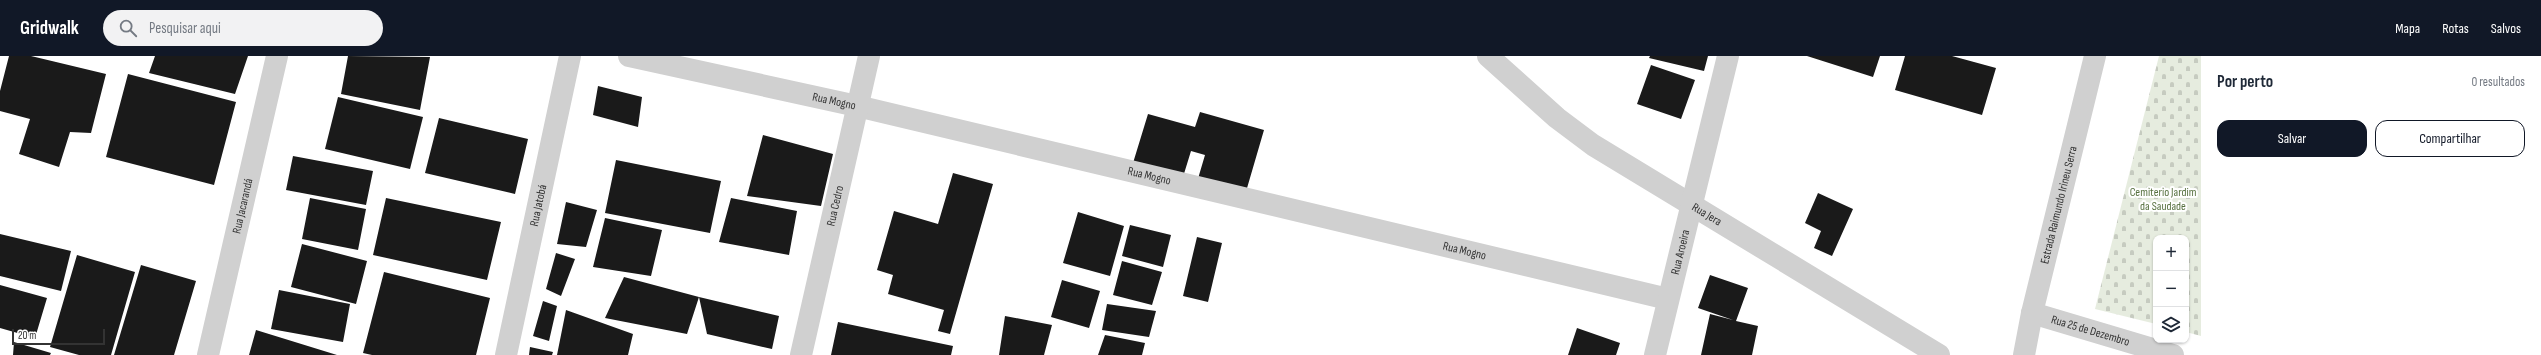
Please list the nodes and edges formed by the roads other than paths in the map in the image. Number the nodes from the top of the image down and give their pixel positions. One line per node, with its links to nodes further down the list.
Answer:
1 (277, 56): 12 (street, Rua Jacarandá)
2 (570, 56): 13 (street, Rua Jatobá)
3 (629, 56): 8 (street, Rua Mogno)
4 (869, 56): 8 (street, Rua Cedro)
5 (1488, 56): 9 (street, Rua Jera)
6 (1728, 56): 9 (street, Rua Aroeira)
7 (2095, 56): 11 (street, Estrada Raimundo Irineu Serra)
8 (858, 106): 10 (street, Rua Mogno); 14 (street, Rua Cedro)
9 (1692, 205): 10 (street, Rua Aroeira); 16 (street, Rua Jera)
10 (1668, 299): 15 (street, Rua Aroeira)
11 (2032, 313): 17 (street, Estrada Raimundo Irineu Serra); 18 (street, Rua 25 de Dezembro)
12 (208, 355)
13 (506, 355)
14 (801, 355)
15 (1655, 355)
16 (1939, 355)
17 (2024, 355)
18 (2173, 355)

